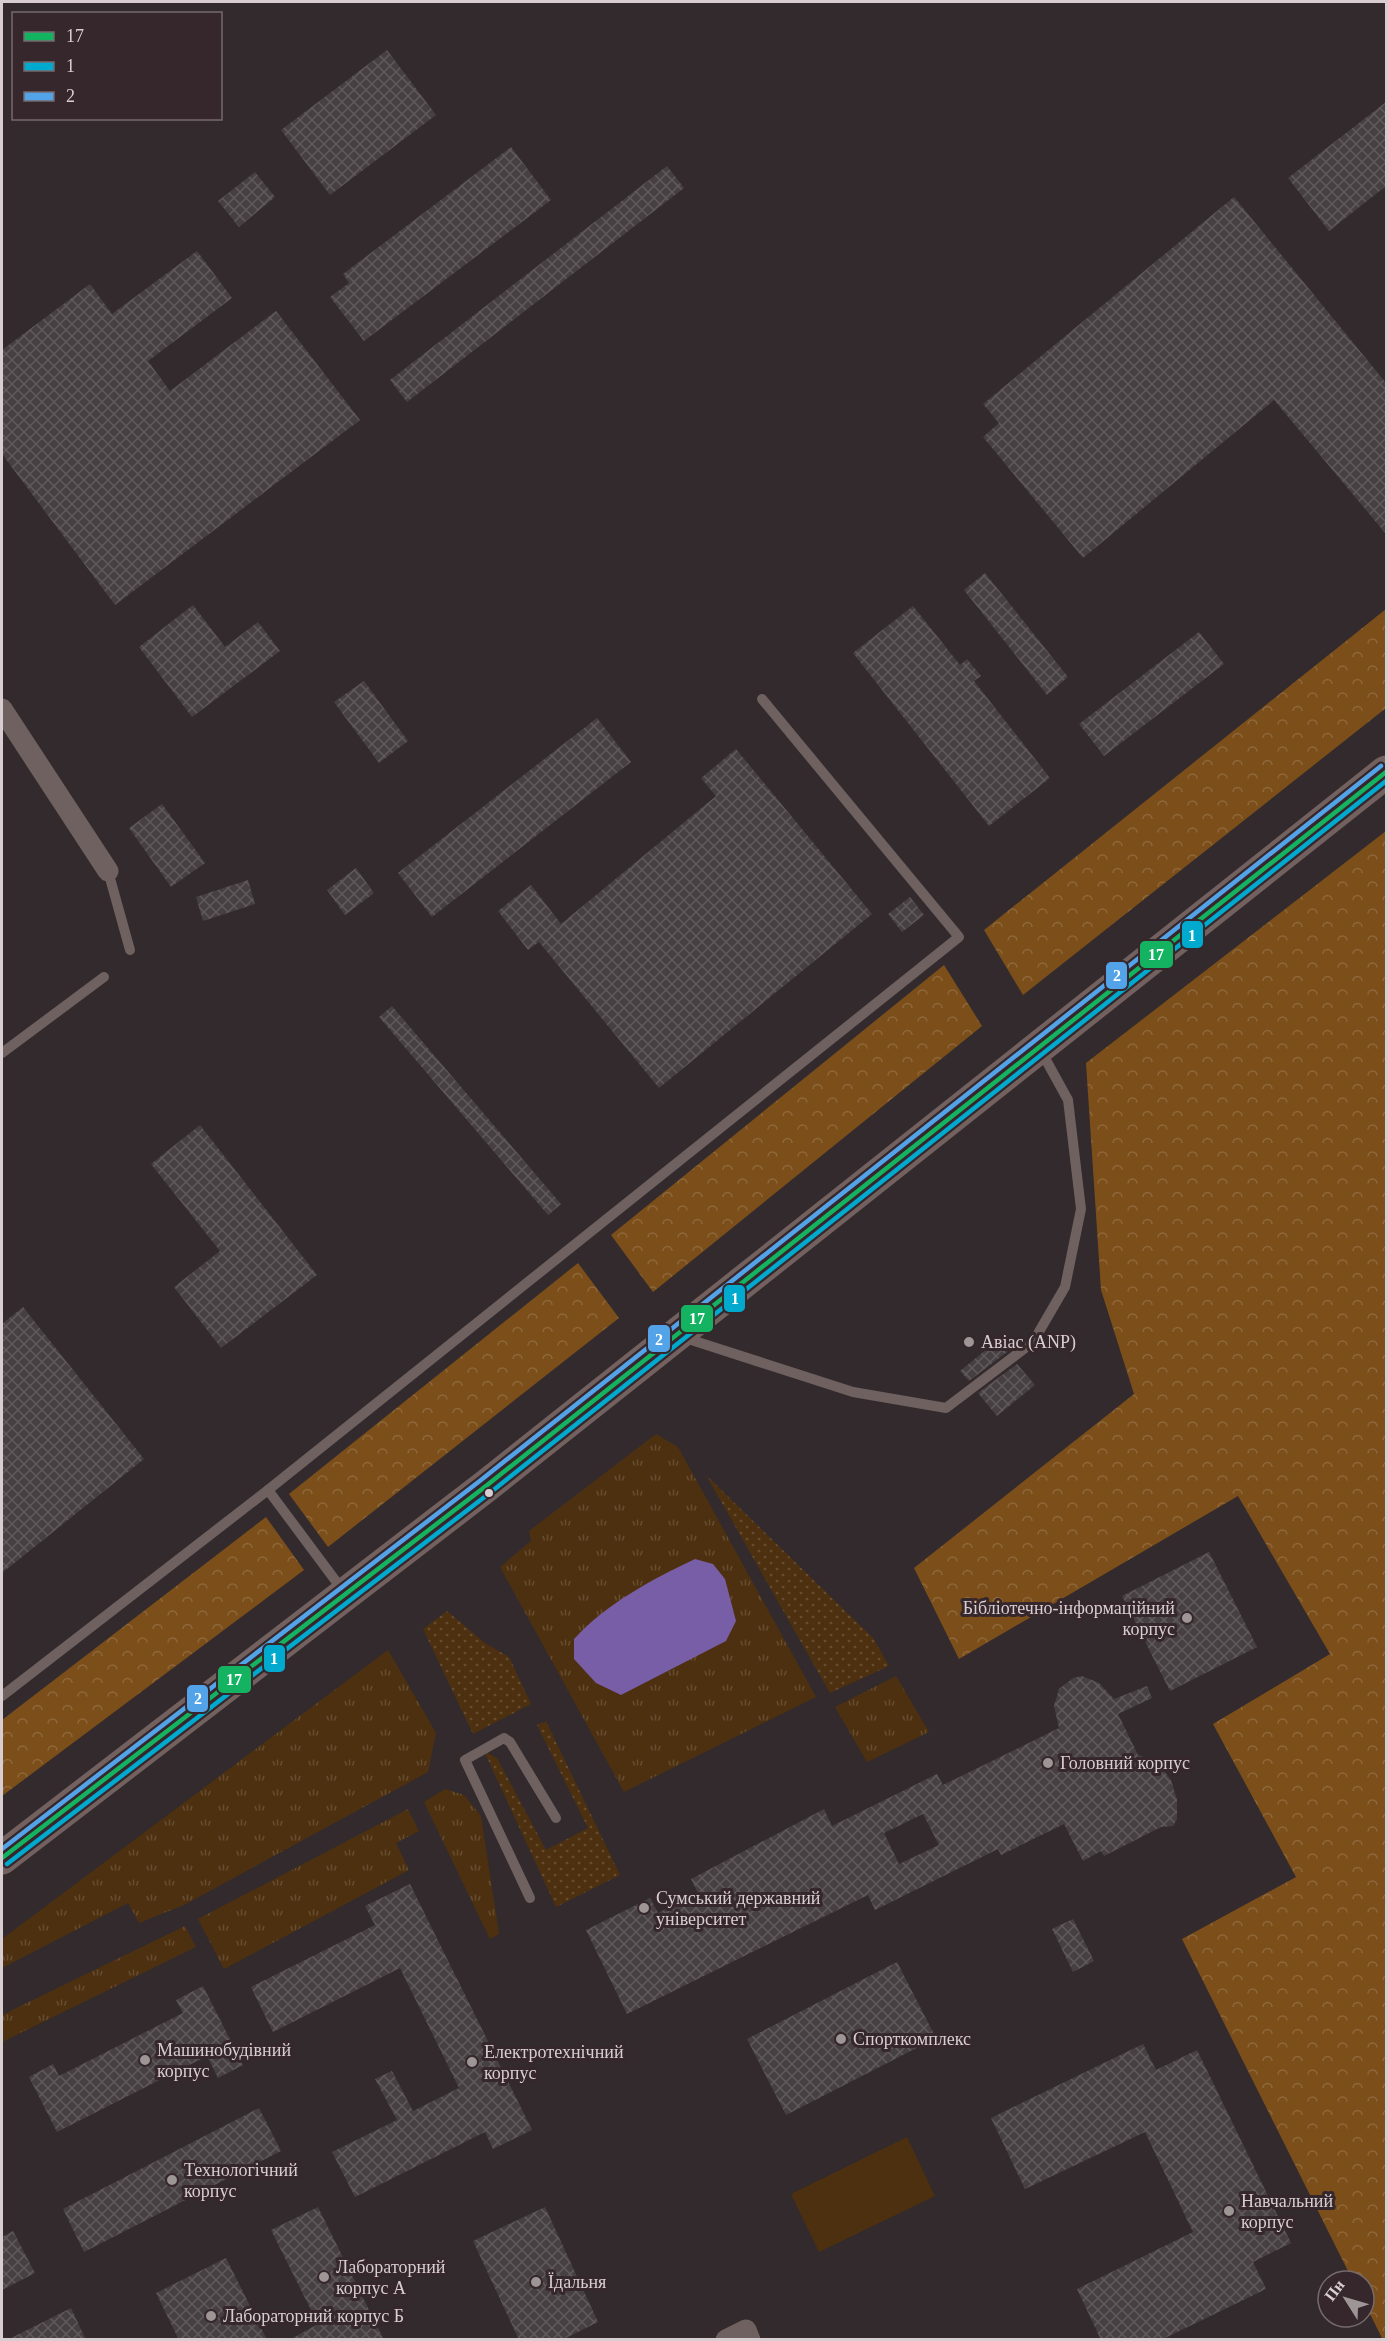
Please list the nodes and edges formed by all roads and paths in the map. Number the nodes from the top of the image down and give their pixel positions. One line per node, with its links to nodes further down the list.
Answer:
1 (762, 699): 10 (lane)
2 (2, 709): 4 (street)
3 (1386, 772): 7 (main road)
4 (108, 871): 5 (lane)
5 (130, 950)
6 (104, 977): 8 (lane)
7 (1040, 1048): 9 (main road); 9 (lane)
8 (2, 1053)
9 (677, 1336): 11 (main road)
10 (268, 1490): 11 (lane); 12 (lane)
11 (345, 1595): 14 (main road)
12 (2, 1696)
13 (556, 1818): 15 (lane)
14 (2, 1858)
15 (530, 1898)
16 (748, 2335): 17 (street)
17 (726, 2340)

